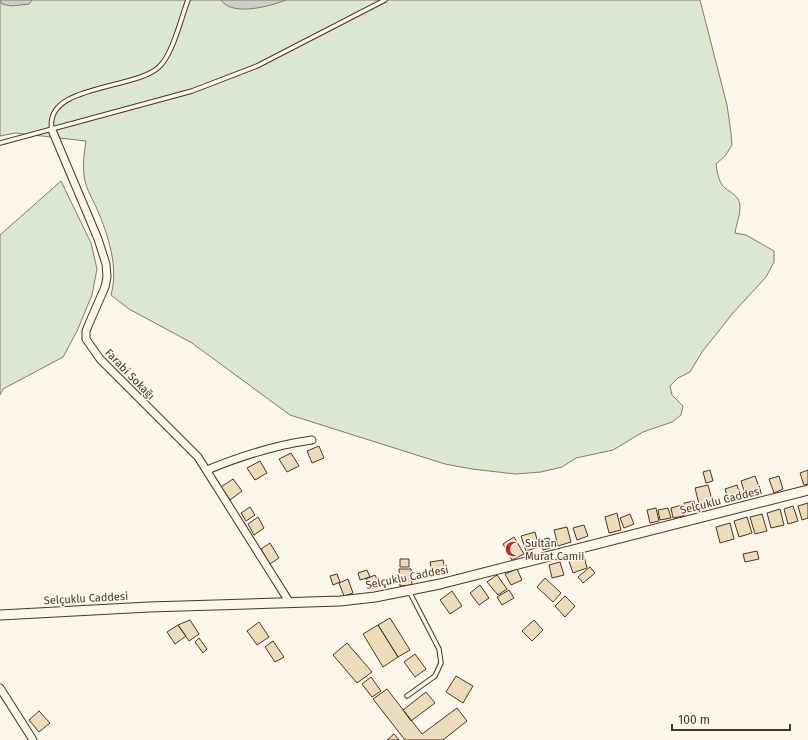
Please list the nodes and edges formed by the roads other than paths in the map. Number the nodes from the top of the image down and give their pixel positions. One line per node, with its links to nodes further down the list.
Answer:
1 (188, 0): 3 (lane)
2 (385, 0): 3 (lane)
3 (52, 130): 4 (lane); 6 (street, Farabi Sokağı)
4 (0, 143)
5 (312, 440): 6 (street)
6 (207, 470): 9 (street, Farabi Sokağı)
7 (808, 490): 8 (street, Selçuklu Caddesi)
8 (409, 591): 9 (street, Selçuklu Caddesi); 12 (lane)
9 (290, 603): 10 (street, Selçuklu Caddesi)
10 (0, 615)
11 (0, 688): 13 (street)
12 (407, 696)
13 (33, 740)

